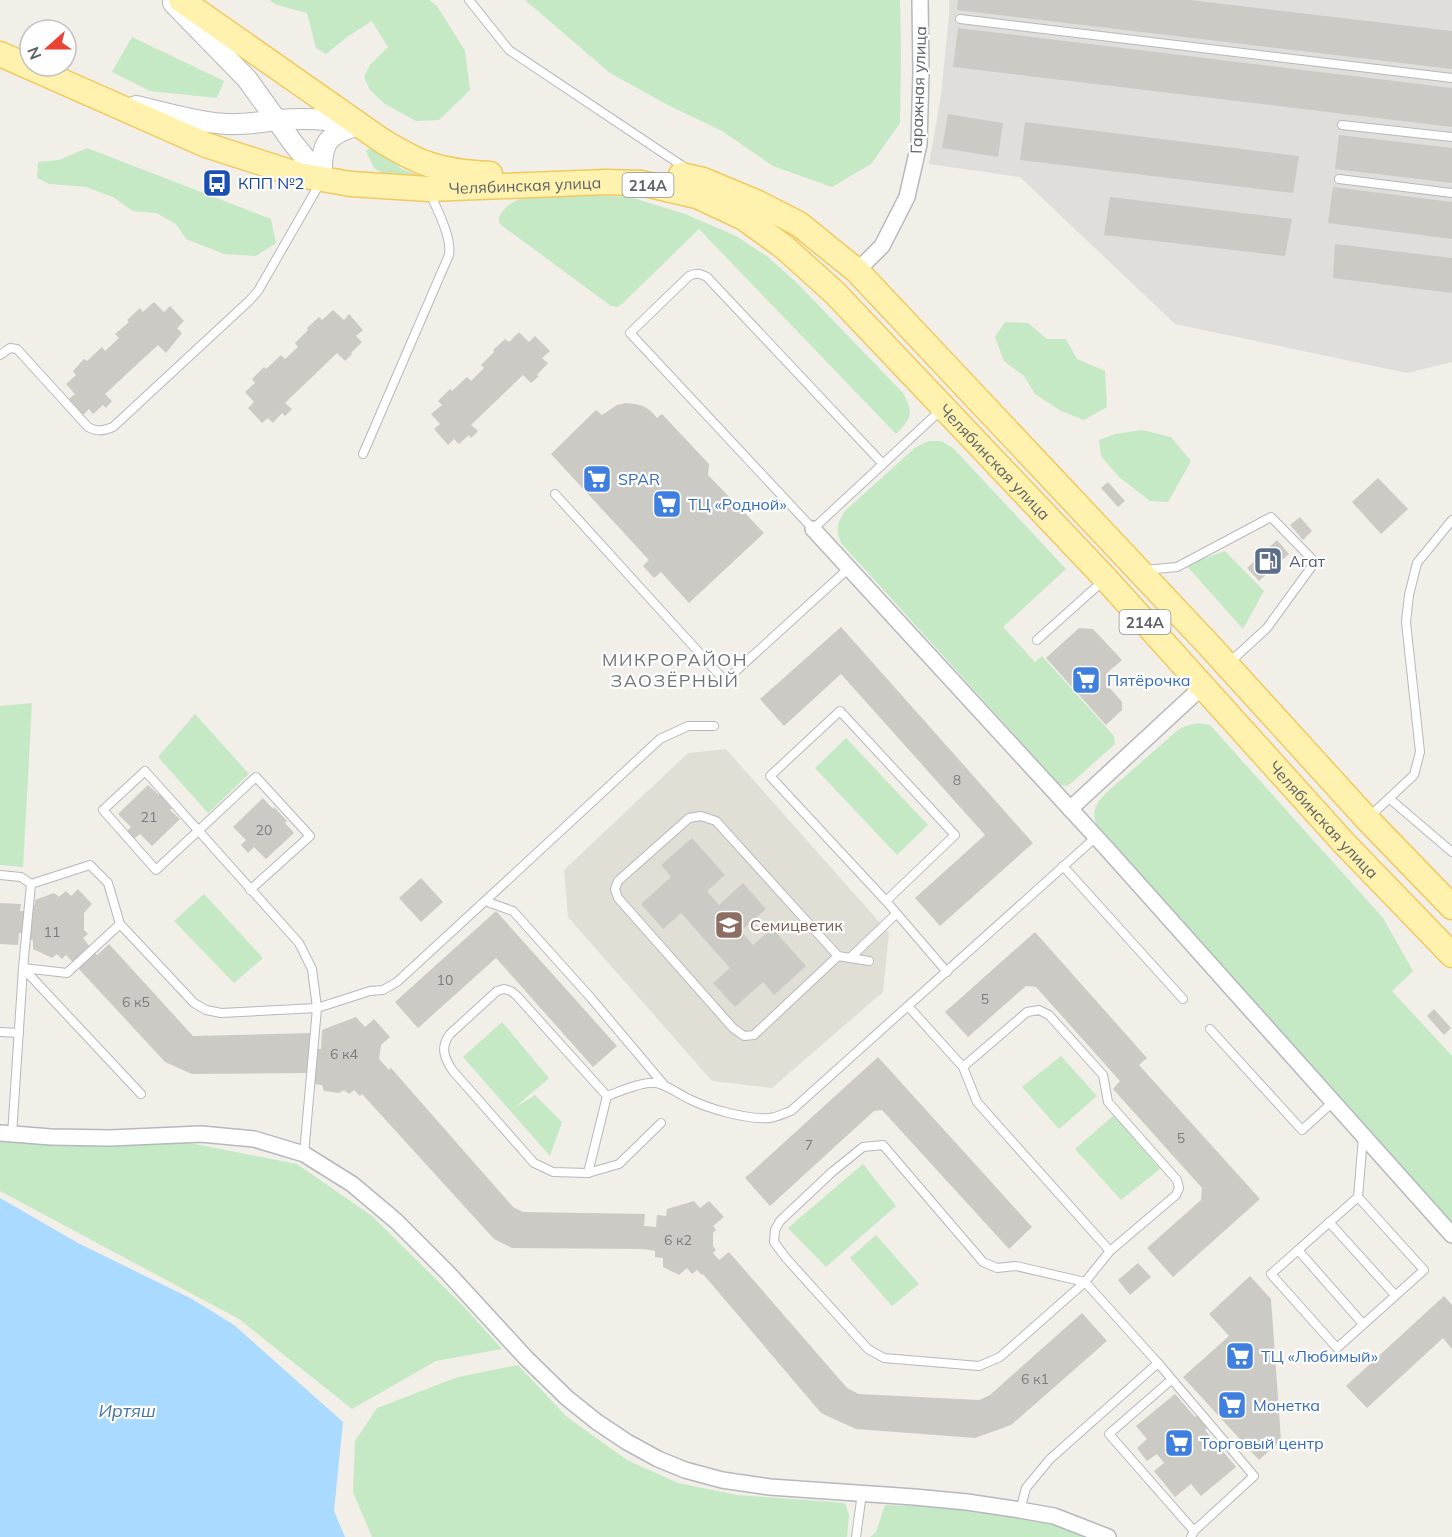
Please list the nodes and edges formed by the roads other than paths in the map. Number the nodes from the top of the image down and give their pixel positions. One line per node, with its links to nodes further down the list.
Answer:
1 (170, 0): 9 (street)
2 (181, 0): 10 (main road, Челябинская улица)
3 (469, 0): 15 (lane)
4 (920, 0): 18 (street, Гаражная улица)
5 (960, 19): 7 (lane)
6 (0, 54): 8 (main road, Челябинская улица)
7 (1452, 78)
8 (91, 95): 9 (street); 13 (main road, Челябинская улица)
9 (277, 120): 10 (street); 13 (street)
10 (359, 125): 13 (street); 15 (main road, Челябинская улица)
11 (1342, 125): 12 (lane)
12 (1452, 137)
13 (322, 179): 16 (main road, Челябинская улица); 20 (lane)
14 (1339, 179): 17 (lane)
15 (703, 180): 18 (main road, Челябинская улица)
16 (429, 189): 19 (main road, Челябинская улица / 214А); 22 (lane)
17 (1452, 193)
18 (857, 271): 19 (main road); 28 (main road, Челябинская улица)
19 (834, 293): 21 (main road, Челябинская улица / 214А)
20 (0, 355)
21 (943, 408): 23 (lane); 29 (main road, Челябинская улица / 214А)
22 (363, 454)
23 (882, 463): 26 (lane); 26 (lane)
24 (555, 494): 27 (lane)
25 (1452, 520): 34 (lane)
26 (813, 529): 27 (street)
27 (849, 567): 35 (street)
28 (1139, 570): 31 (main road, Челябинская улица); 31 (lane)
29 (1106, 579): 30 (lane); 32 (main road, Челябинская улица / 214А)
30 (1037, 640)
31 (1227, 665): 32 (main road); 36 (main road, Челябинская улица)
32 (1203, 686): 35 (street); 39 (main road, Челябинская улица / 214А)
33 (714, 726): 46 (lane)
34 (1390, 799): 36 (lane); 40 (lane)
35 (1070, 808): 38 (street)
36 (1367, 819): 39 (main road); 47 (main road, Челябинская улица)
37 (198, 830): 37 (lane); 44 (lane); 44 (lane)
38 (1096, 837): 41 (lane); 66 (street)
39 (1343, 842): 50 (main road, Челябинская улица / 214А)
40 (1452, 852)
41 (1063, 866): 55 (lane); 56 (lane)
42 (0, 875): 43 (lane)
43 (31, 884): 49 (lane); 54 (lane)
44 (250, 890): 58 (lane)
45 (886, 900): 45 (lane); 48 (lane)
46 (485, 901): 58 (lane); 63 (lane)
47 (1452, 907)
48 (896, 914): 52 (lane); 55 (lane)
49 (120, 924): 54 (lane); 58 (lane)
50 (1451, 953)
51 (838, 956): 51 (lane); 52 (lane)
52 (850, 958): 53 (lane)
53 (869, 961)
54 (23, 968): 61 (lane); 64 (lane)
55 (947, 972): 57 (lane)
56 (1183, 999)
57 (908, 1006): 62 (lane); 63 (lane)
58 (317, 1008): 70 (lane)
59 (1210, 1029): 66 (lane)
60 (0, 1032): 61 (lane)
61 (19, 1033): 68 (lane)
62 (963, 1067): 76 (lane); 76 (lane)
63 (665, 1086): 65 (lane)
64 (141, 1094)
65 (607, 1096): 71 (lane); 71 (lane)
66 (1333, 1102): 69 (street)
67 (661, 1123): 71 (lane)
68 (6, 1134): 70 (street)
69 (1363, 1136): 72 (lane); 74 (street)
70 (304, 1154): 82 (street)
71 (588, 1173)
72 (1358, 1197): 73 (lane); 78 (lane)
73 (1329, 1222): 75 (lane); 78 (lane)
74 (1452, 1235)
75 (1298, 1250): 79 (lane); 79 (lane)
76 (1110, 1251): 77 (lane)
77 (1085, 1282): 77 (lane); 80 (lane)
78 (1395, 1295): 79 (lane)
79 (1363, 1324)
80 (1158, 1363): 81 (lane); 83 (lane)
81 (1171, 1380): 84 (lane); 84 (lane)
82 (862, 1493): 83 (street); 85 (lane)
83 (1020, 1510): 86 (street)
84 (1193, 1534)
85 (855, 1537)
86 (1108, 1537)

